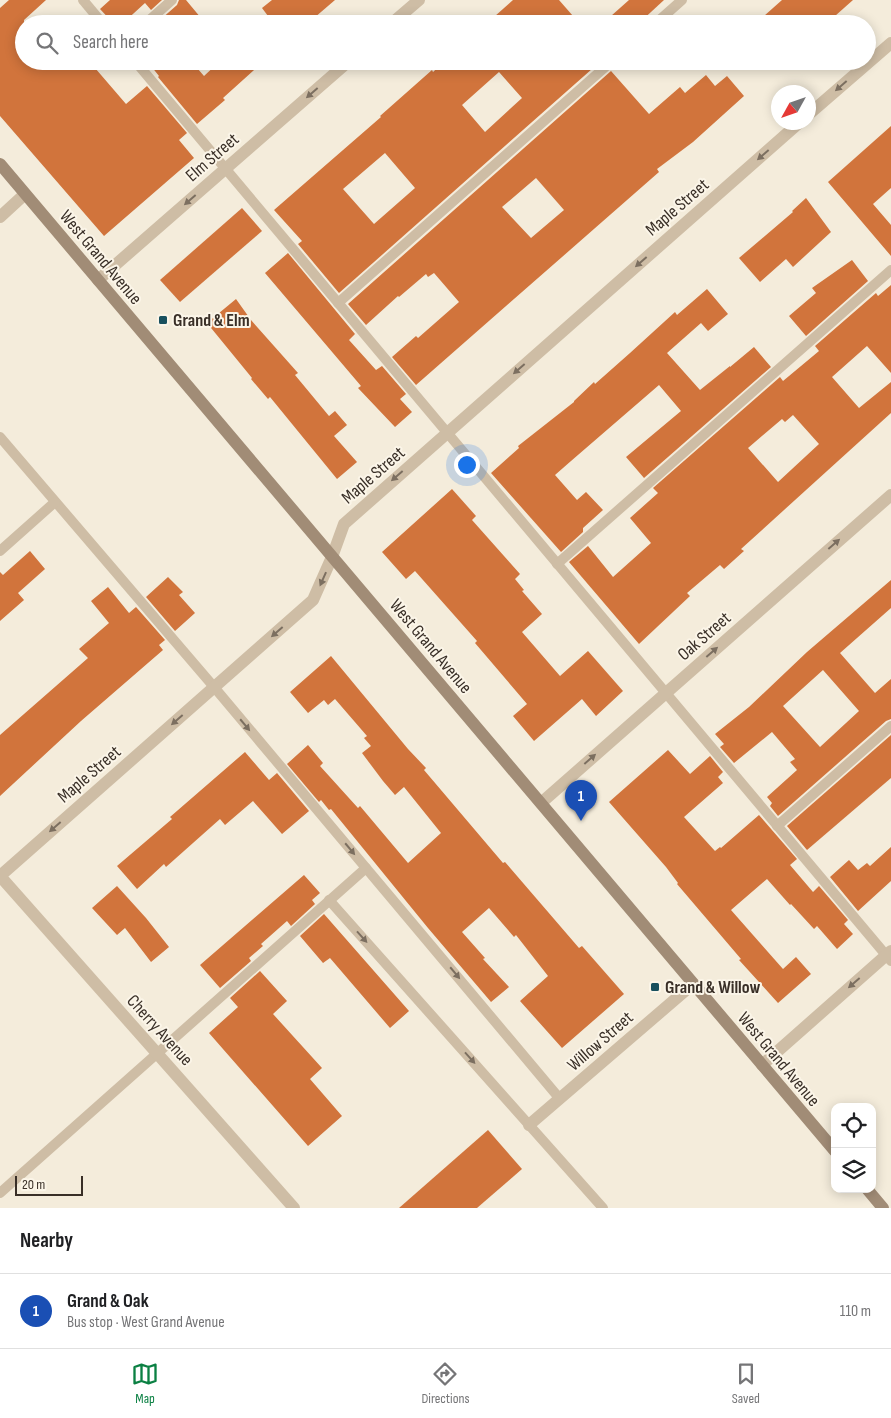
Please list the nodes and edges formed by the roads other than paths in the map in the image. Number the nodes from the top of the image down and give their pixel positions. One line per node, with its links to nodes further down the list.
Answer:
1 (83, 0): 5 (lane)
2 (172, 0): 6 (lane)
3 (419, 0): 7 (street)
4 (682, 0): 8 (lane)
5 (96, 15)
6 (155, 15)
7 (402, 15)
8 (665, 15)
9 (891, 43): 10 (street, one-way to 10)
10 (876, 56)
11 (143, 70): 18 (lane)
12 (338, 70): 18 (street, Elm Street, one-way to 18)
13 (602, 70): 23 (lane)
14 (860, 70): 15 (street, one-way to 15)
15 (816, 108)
16 (791, 130): 24 (street, Maple Street, one-way to 24)
17 (0, 164): 19 (main road, West Grand Avenue)
18 (226, 169): 22 (street, Elm Street, one-way to 22); 23 (lane)
19 (25, 194): 20 (street); 22 (main road, West Grand Avenue)
20 (0, 216)
21 (891, 270): 30 (lane)
22 (98, 280): 29 (main road, West Grand Avenue)
23 (338, 303): 24 (lane)
24 (447, 433): 29 (street, Maple Street, one-way to 29); 30 (lane)
25 (0, 437): 27 (lane)
26 (891, 495): 32 (street, Oak Street, one-way to 26)
27 (55, 502): 28 (lane); 31 (lane)
28 (0, 551)
29 (332, 557): 31 (street, Maple Street, one-way to 31); 34 (main road, West Grand Avenue)
30 (557, 564): 32 (lane)
31 (214, 688): 36 (lane, one-way to 36); 37 (street, Maple Street, one-way to 37)
32 (666, 693): 34 (street, Oak Street, one-way to 32); 35 (lane)
33 (891, 726): 35 (lane)
34 (541, 803): 40 (main road, West Grand Avenue)
35 (778, 826): 39 (lane)
36 (366, 868): 38 (lane); 43 (lane, one-way to 43)
37 (0, 876): 41 (street, Cherry Avenue)
38 (329, 900): 41 (lane); 44 (lane, one-way to 44)
39 (889, 956): 42 (street, one-way to 42)
40 (694, 984): 42 (main road, West Grand Avenue); 43 (street, Willow Street)
41 (157, 1052): 46 (lane); 48 (street, Cherry Avenue)
42 (762, 1065): 45 (main road, West Grand Avenue)
43 (560, 1099): 44 (street, Willow Street)
44 (529, 1125): 49 (lane)
45 (832, 1148)
46 (0, 1193)
47 (870, 1193): 50 (main road)
48 (294, 1208)
49 (603, 1208)
50 (883, 1208)

